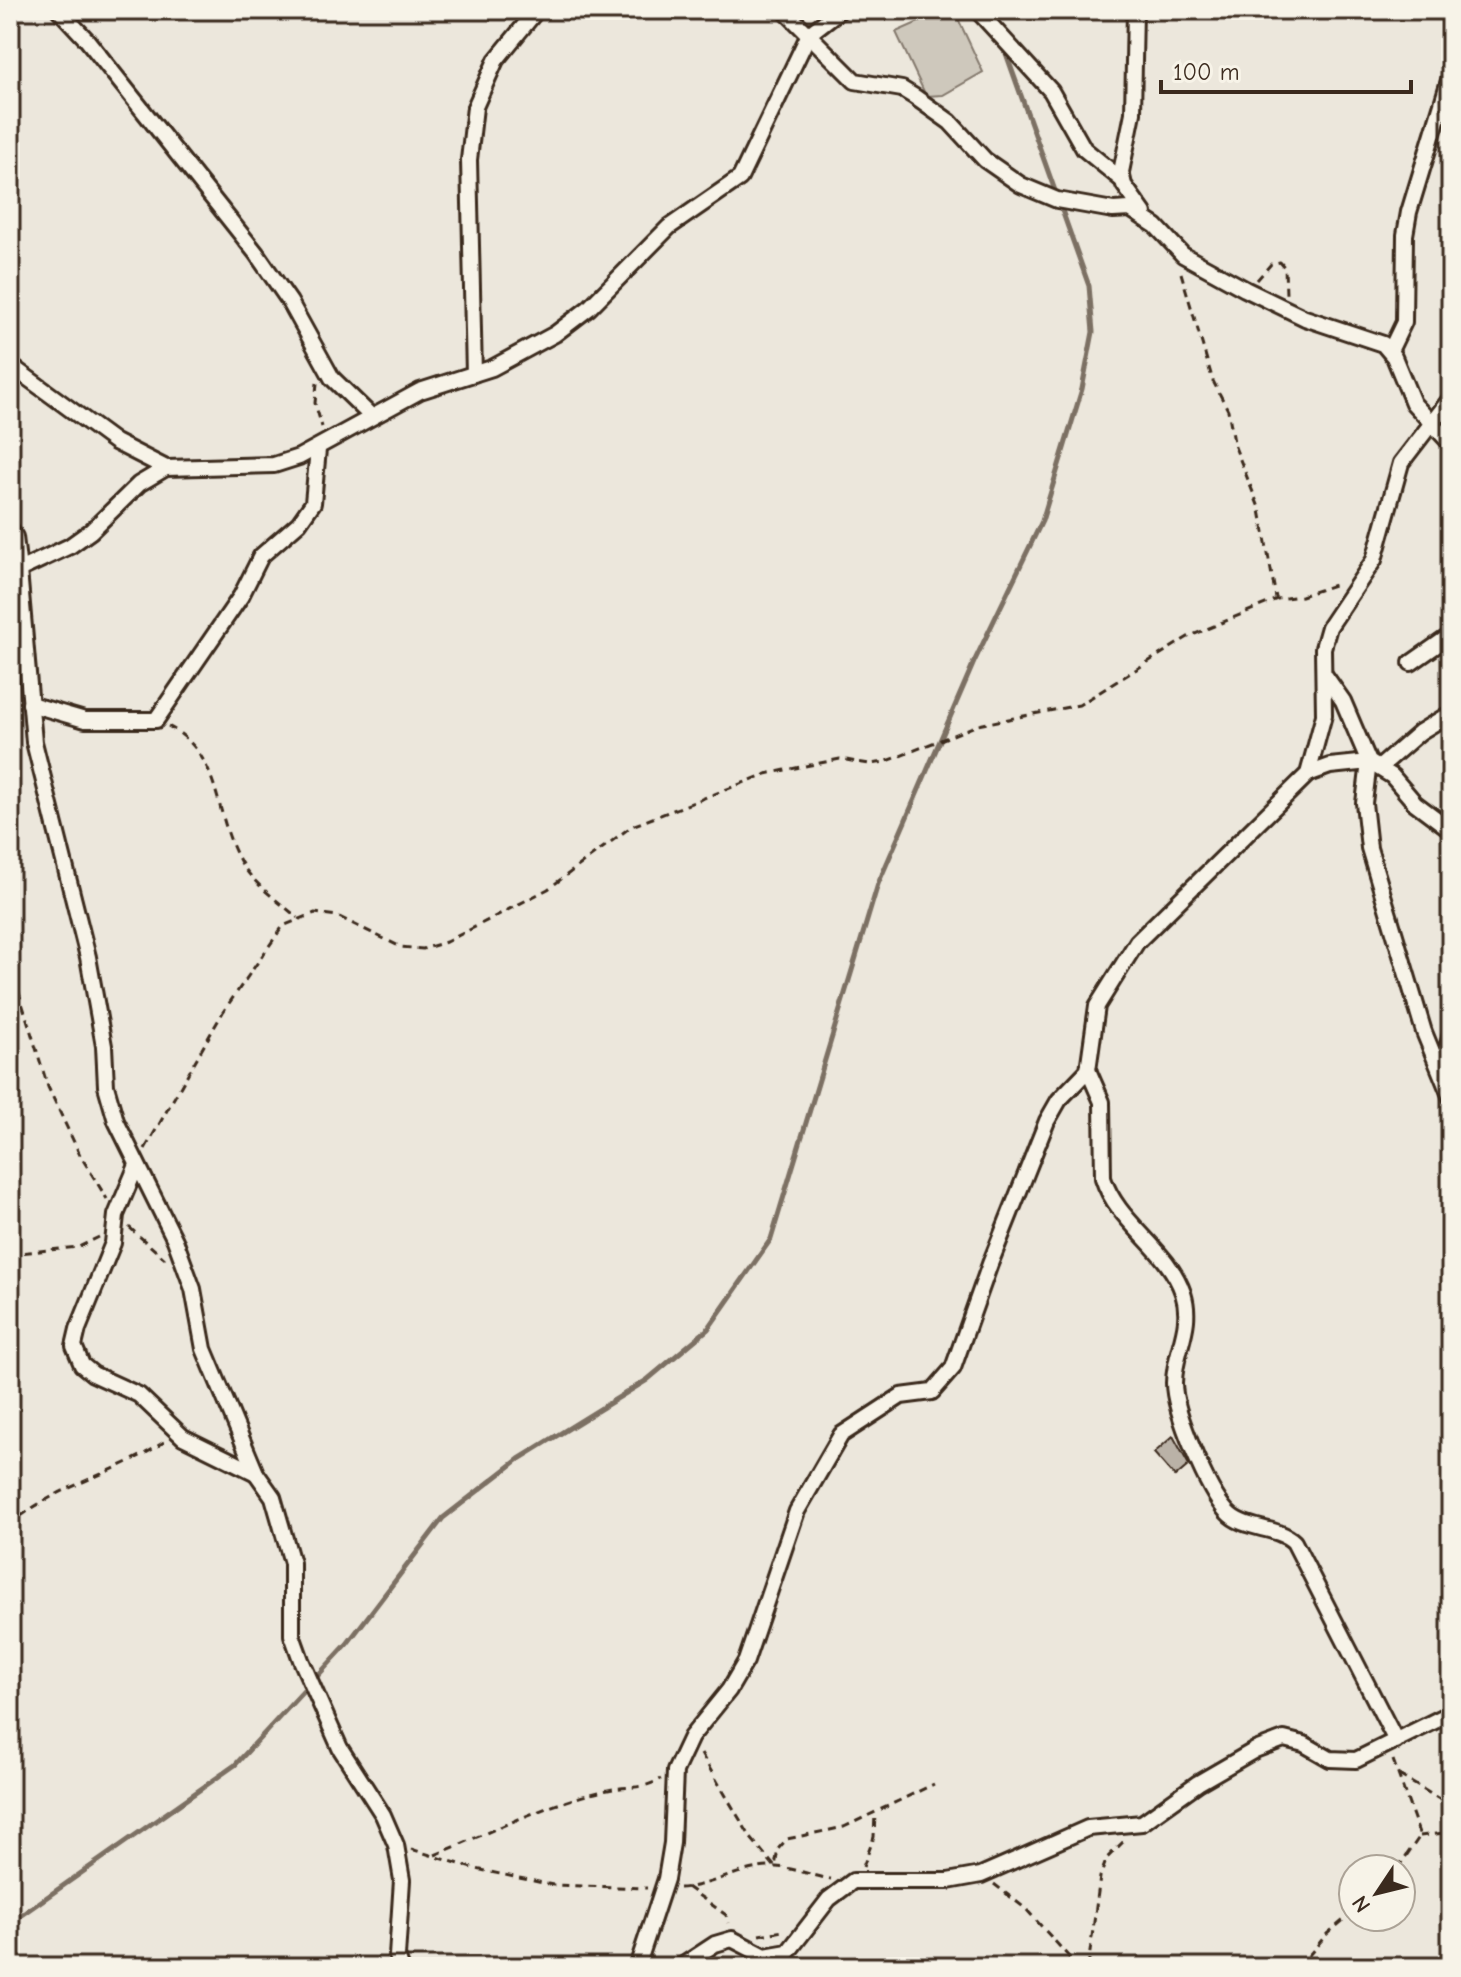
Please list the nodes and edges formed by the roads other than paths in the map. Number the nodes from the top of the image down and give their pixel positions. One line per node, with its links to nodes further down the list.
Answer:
1 (59, 10): 15 (street)
2 (537, 10): 13 (street)
3 (784, 10): 7 (street)
4 (840, 10): 7 (street)
5 (977, 10): 9 (street)
6 (1135, 10): 9 (street)
7 (809, 34): 10 (street); 13 (street)
8 (1451, 74): 11 (street)
9 (1122, 180): 10 (street)
10 (1156, 226): 11 (street)
11 (1390, 351): 16 (street)
12 (10, 365): 19 (street)
13 (474, 374): 15 (street)
14 (1451, 398): 16 (street)
15 (371, 416): 18 (street)
16 (1431, 425): 17 (street); 24 (street)
17 (1451, 444)
18 (318, 449): 19 (street); 25 (street)
19 (166, 468): 21 (street)
20 (10, 528): 21 (street)
21 (19, 570): 25 (street)
22 (1451, 635): 23 (street)
23 (1411, 663)
24 (1324, 674): 27 (street); 28 (street)
25 (30, 704): 34 (street)
26 (1451, 713): 27 (street)
27 (1374, 765): 28 (street); 29 (street); 31 (street)
28 (1308, 774): 32 (street)
29 (1451, 830)
30 (1451, 1034): 31 (street)
31 (1442, 1069): 33 (street)
32 (1088, 1070): 37 (street); 39 (street)
33 (1451, 1098)
34 (137, 1165): 35 (street); 35 (street)
35 (256, 1473): 38 (street)
36 (1451, 1713): 37 (street)
37 (1396, 1741): 40 (street)
38 (401, 1967)
39 (637, 1967)
40 (680, 1967)

